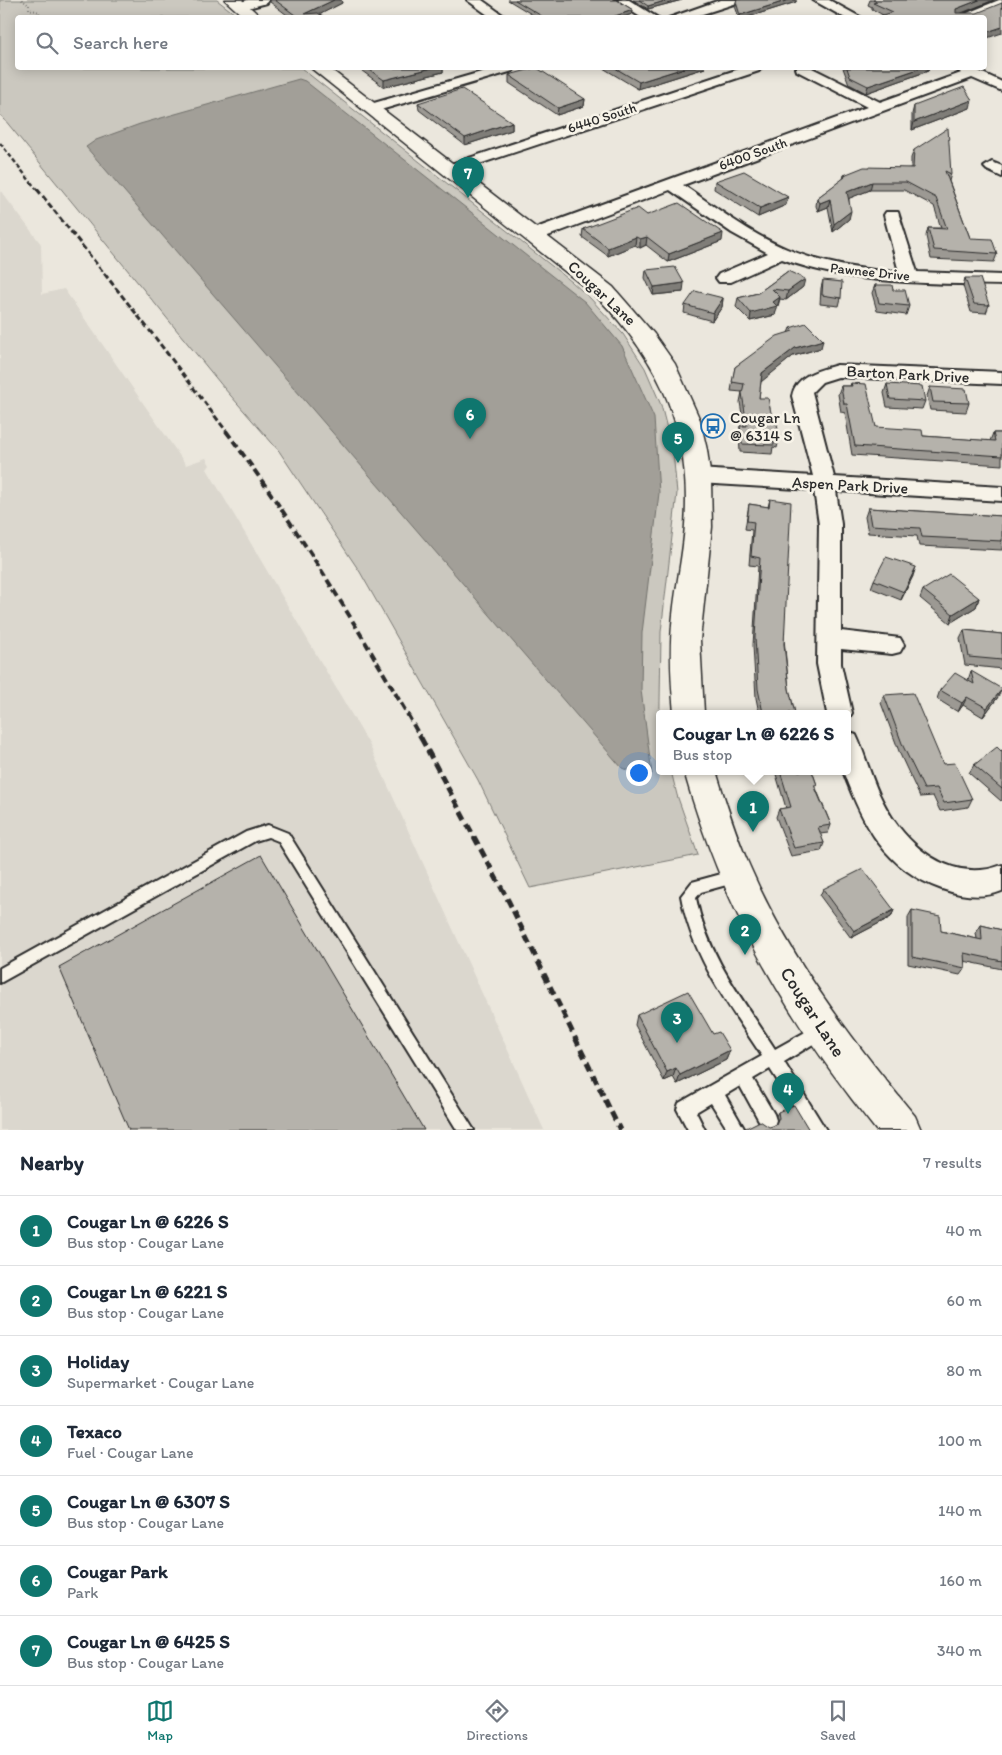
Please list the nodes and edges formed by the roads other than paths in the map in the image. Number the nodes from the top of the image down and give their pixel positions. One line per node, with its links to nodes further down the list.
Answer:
1 (263, 0): 6 (street)
2 (473, 0): 9 (street)
3 (620, 0): 10 (street)
4 (733, 0): 11 (street)
5 (819, 0): 12 (street)
6 (237, 3): 8 (main road)
7 (1002, 3): 13 (street)
8 (251, 15)
9 (496, 15)
10 (647, 15)
11 (685, 15)
12 (850, 15)
13 (968, 15)
14 (322, 70): 21 (main road, Cougar Lane)
15 (501, 70): 21 (street)
16 (748, 70): 22 (street, 6440 South)
17 (806, 70): 20 (street)
18 (967, 70): 19 (street); 20 (street, 6400 South)
19 (1002, 86)
20 (879, 107): 23 (street, 6400 South)
21 (372, 108): 22 (main road, Cougar Lane)
22 (450, 169): 25 (main road, Cougar Lane)
23 (671, 184): 25 (street, 6400 South); 26 (street, Pawnee Drive)
24 (892, 215): 27 (street)
25 (534, 235): 31 (main road, Cougar Lane)
26 (780, 253): 27 (street, Pawnee Drive); 28 (street)
27 (909, 276): 29 (street, Pawnee Drive)
28 (725, 278)
29 (1002, 280)
30 (1002, 378): 32 (street, Barton Park Drive)
31 (698, 476): 32 (street, Aspen Park Drive); 36 (main road, Cougar Lane)
32 (824, 483): 33 (street, Aspen Park Drive); 34 (street, Barton Park Drive)
33 (1002, 494)
34 (828, 639): 35 (street); 37 (street, Barton Park Drive)
35 (892, 644)
36 (689, 710)
37 (838, 710)
38 (851, 753): 41 (street)
39 (701, 775): 40 (main road, Cougar Lane)
40 (736, 876): 43 (main road, Cougar Lane); 44 (lane)
41 (1002, 878)
42 (0, 976): 48 (lane)
43 (822, 1030): 44 (lane); 52 (main road, Cougar Lane)
44 (773, 1059): 45 (lane); 51 (lane)
45 (743, 1076): 46 (lane); 47 (lane)
46 (714, 1092): 49 (lane); 50 (lane)
47 (768, 1120)
48 (466, 1130)
49 (697, 1130)
50 (737, 1130)
51 (818, 1130)
52 (901, 1130)

